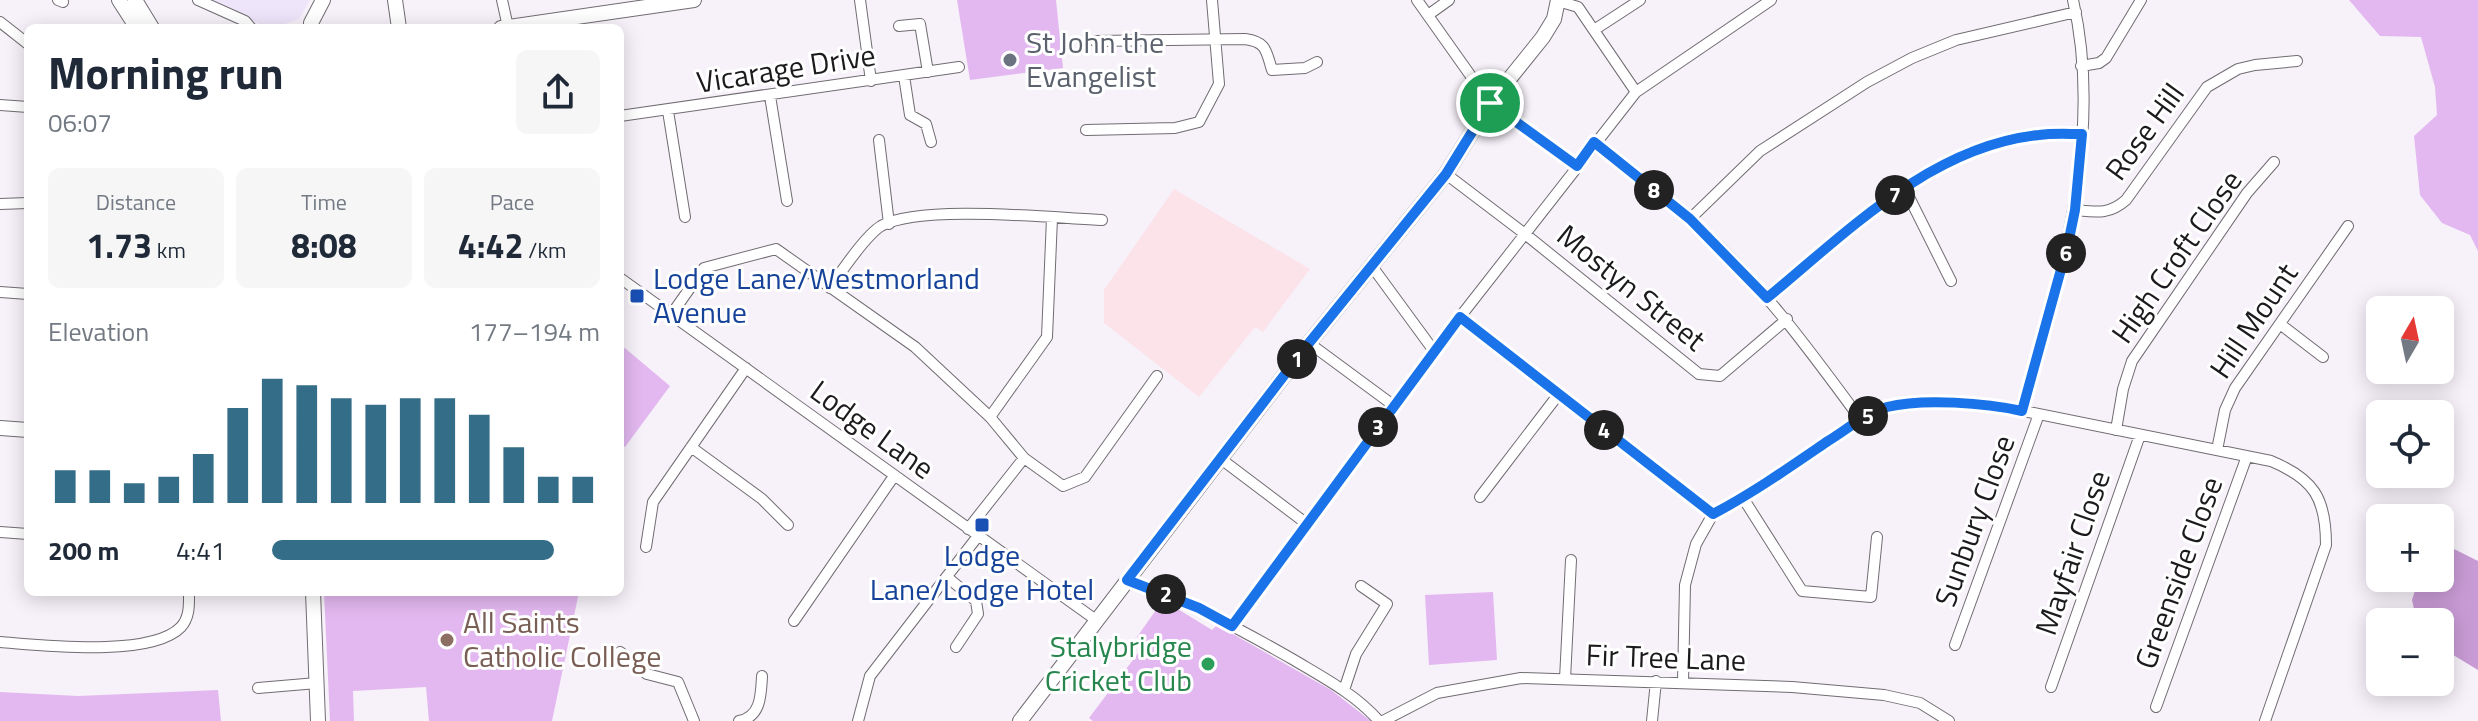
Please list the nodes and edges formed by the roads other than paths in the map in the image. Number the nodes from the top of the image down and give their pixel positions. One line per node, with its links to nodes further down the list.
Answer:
1 (119, 0): 20 (main road)
2 (135, 0): 21 (main road)
3 (198, 0): 22 (street)
4 (323, 0): 23 (main road)
5 (395, 0): 24 (main road)
6 (502, 0): 25 (street)
7 (694, 0): 26 (main road)
8 (860, 0): 38 (street)
9 (1212, 0): 29 (street)
10 (1417, 0): 18 (street)
11 (1449, 0): 18 (street)
12 (1558, 0): 28 (street); 41 (main road)
13 (1640, 0): 28 (street)
14 (1771, 0): 39 (street)
15 (2073, 0): 17 (street)
16 (2141, 0): 34 (street)
17 (2076, 12): 34 (street); 61 (street)
18 (1428, 15): 41 (street)
19 (0, 22): 30 (street)
20 (134, 24)
21 (150, 24)
22 (248, 24)
23 (311, 24)
24 (398, 24)
25 (507, 24)
26 (529, 24)
27 (899, 26): 36 (street)
28 (1594, 30): 39 (street)
29 (1216, 39): 31 (street); 33 (street); 46 (street)
30 (24, 41)
31 (1095, 41)
32 (2297, 61): 58 (street, Rose Hill)
33 (1317, 62)
34 (2081, 66): 47 (street)
35 (959, 67): 36 (street, Vicarage Drive)
36 (928, 72): 37 (street, Vicarage Drive)
37 (904, 76): 38 (street, Vicarage Drive); 49 (street)
38 (871, 81): 40 (street, Vicarage Drive)
39 (1636, 92): 50 (street)
40 (770, 96): 44 (street, Vicarage Drive); 55 (street)
41 (1490, 103): 52 (street); 53 (main road)
42 (0, 105): 43 (street)
43 (24, 107)
44 (668, 111): 45 (street, Vicarage Drive); 59 (street)
45 (624, 116)
46 (1086, 130)
47 (2082, 134): 54 (street); 58 (street)
48 (879, 140): 63 (street)
49 (931, 142)
50 (1594, 142): 52 (street); 61 (street)
51 (2274, 162): 90 (street, High Croft Close)
52 (1577, 166): 65 (street)
53 (1446, 174): 65 (street, Mostyn Street); 66 (main road)
54 (1905, 189): 68 (street); 72 (street)
55 (787, 201)
56 (24, 203): 57 (street)
57 (0, 204)
58 (2075, 210): 84 (street)
59 (685, 217)
60 (1052, 218): 62 (street); 63 (street); 86 (street)
61 (1690, 219): 72 (street)
62 (1102, 220)
63 (889, 224): 69 (street)
64 (2348, 226): 76 (street, Hill Mount)
65 (1525, 234): 74 (street); 75 (street, Mostyn Street)
66 (1371, 265): 77 (main road); 78 (street)
67 (624, 281): 73 (street, Lodge Lane)
68 (1951, 281)
69 (830, 288): 73 (street); 86 (street)
70 (0, 292): 71 (street)
71 (24, 294)
72 (1767, 298): 75 (street)
73 (671, 315): 80 (street, Lodge Lane)
74 (1460, 317): 78 (street); 82 (street)
75 (1787, 319): 87 (street)
76 (2280, 324): 79 (street); 93 (street, Hill Mount)
77 (1309, 343): 83 (street); 96 (main road)
78 (1434, 351): 83 (street)
79 (2323, 357)
80 (746, 368): 92 (street); 97 (street, Lodge Lane)
81 (1157, 376): 95 (street)
82 (1558, 395): 98 (street); 100 (street)
83 (1393, 405): 101 (street)
84 (2022, 411): 85 (street); 87 (street)
85 (2039, 414): 90 (street); 118 (street, Sunbury Close)
86 (990, 417): 95 (street)
87 (1861, 420): 99 (street)
88 (0, 428): 89 (main road)
89 (24, 430)
90 (2116, 430): 91 (street)
91 (2140, 435): 93 (street); 126 (street, Mayfair Close)
92 (691, 447): 102 (street); 107 (street)
93 (2217, 450): 94 (street)
94 (2247, 456): 129 (street, Greenside Close); 138 (street)
95 (1024, 458): 104 (street)
96 (1221, 459): 101 (street); 110 (main road)
97 (894, 476): 104 (street, Lodge Lane); 115 (street)
98 (1480, 497)
99 (1743, 498): 100 (street); 106 (street)
100 (1713, 514): 124 (street)
101 (1307, 524): 116 (street)
102 (788, 525)
103 (0, 532): 105 (street)
104 (973, 533): 109 (street); 114 (street, Lodge Lane)
105 (24, 534)
106 (1877, 537)
107 (646, 547)
108 (1571, 560): 122 (street)
109 (947, 577): 119 (street); 133 (street)
110 (1127, 580): 114 (main road); 116 (street)
111 (1361, 586): 128 (street)
112 (189, 596): 117 (street)
113 (313, 596): 125 (main road)
114 (1096, 620): 134 (main road)
115 (794, 621)
116 (1232, 626): 128 (street)
117 (0, 642)
118 (1955, 645)
119 (956, 647)
120 (620, 652): 131 (street)
121 (762, 676): 132 (street)
122 (1565, 679): 123 (street, Fir Tree Lane); 135 (street, Fir Tree Lane)
123 (1656, 681): 124 (street, Fir Tree Lane); 136 (street)
124 (1683, 682): 137 (street, Fir Tree Lane)
125 (317, 683): 127 (street); 130 (main road)
126 (2051, 687)
127 (258, 688)
128 (1344, 690): 135 (street)
129 (2156, 707)
130 (318, 721)
131 (694, 721)
132 (739, 721)
133 (858, 721)
134 (1020, 721)
135 (1381, 721)
136 (1652, 721)
137 (1949, 721)
138 (2265, 721)

